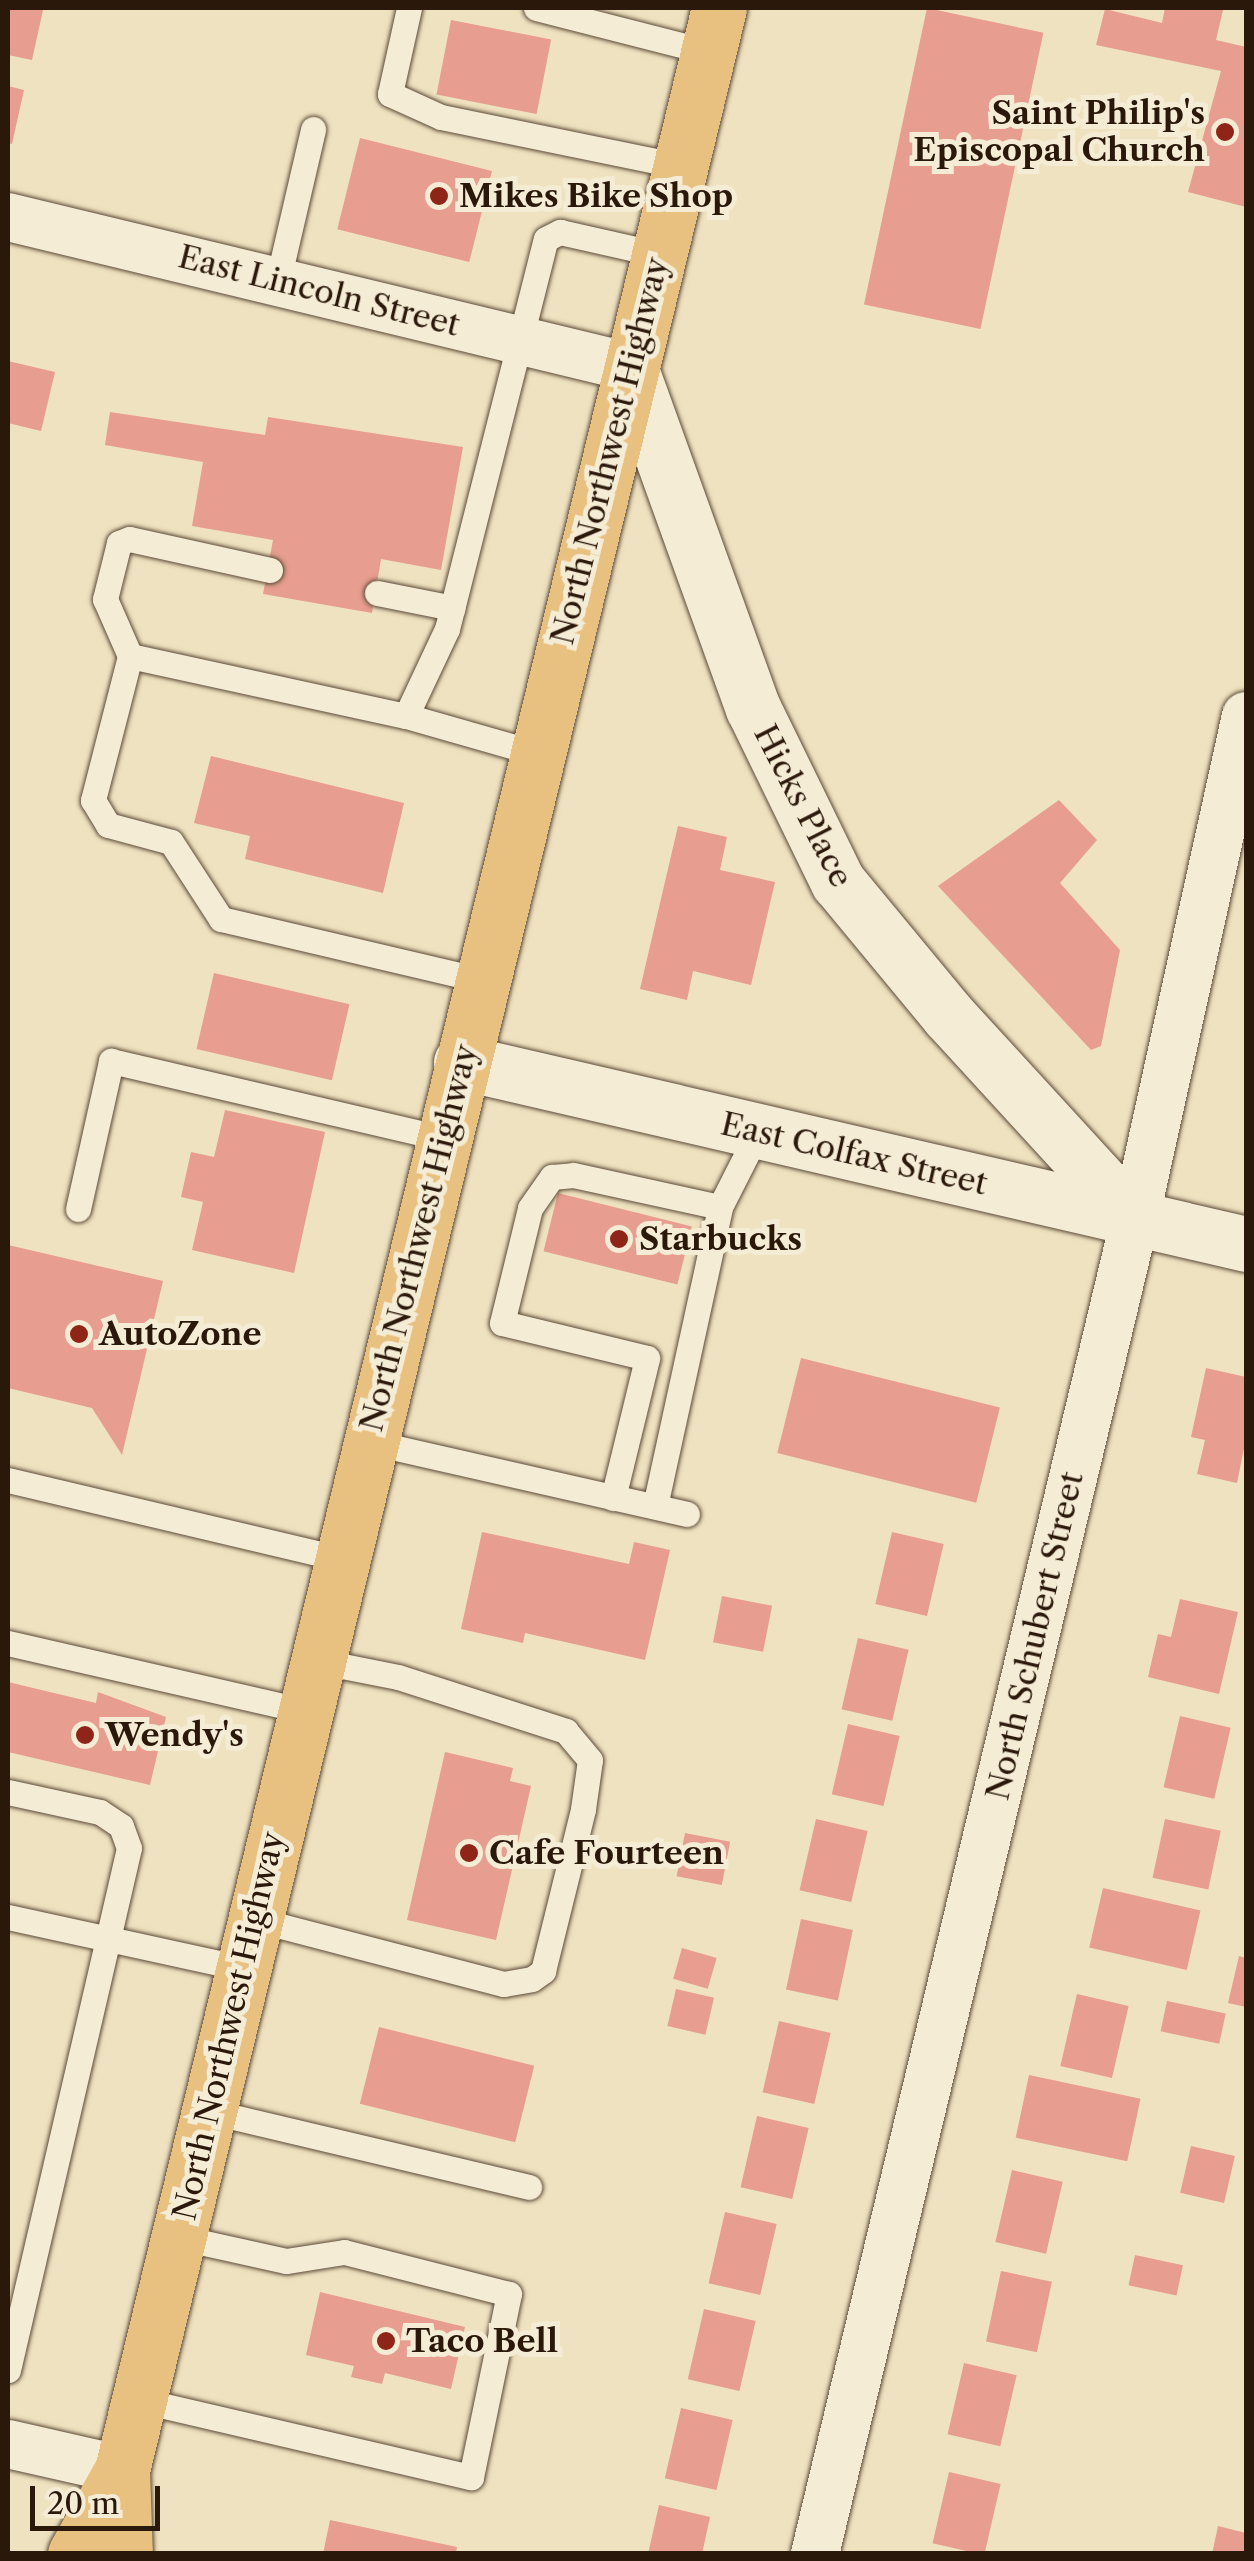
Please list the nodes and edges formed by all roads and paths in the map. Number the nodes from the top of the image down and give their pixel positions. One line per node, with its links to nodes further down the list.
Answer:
1 (409, 8): 5 (lane)
2 (536, 8): 3 (lane)
3 (714, 30): 5 (main road, North Northwest Highway)
4 (313, 129): 8 (lane)
5 (680, 166): 7 (main road, North Northwest Highway)
6 (8, 217): 8 (street, East Lincoln Street)
7 (658, 254): 9 (lane); 10 (main road, North Northwest Highway)
8 (278, 280): 9 (street, East Lincoln Street)
9 (519, 340): 10 (street, East Lincoln Street); 13 (lane)
10 (630, 367): 17 (main road, North Northwest Highway); 24 (street, Hicks Place)
11 (270, 570): 14 (lane)
12 (377, 593): 13 (lane)
13 (453, 608): 15 (lane)
14 (130, 656): 15 (lane); 18 (lane)
15 (406, 716): 17 (lane)
16 (1246, 716): 24 (street, North Schubert Street)
17 (536, 754): 18 (main road, North Northwest Highway)
18 (481, 980): 19 (main road, North Northwest Highway)
19 (461, 1062): 20 (street, East Colfax Street); 21 (main road, North Northwest Highway)
20 (758, 1132): 22 (lane); 24 (street, East Colfax Street)
21 (442, 1138): 23 (lane); 26 (main road, North Northwest Highway)
22 (720, 1207): 28 (lane); 29 (lane)
23 (78, 1209)
24 (1135, 1219): 25 (street, East Colfax Street); 47 (street, North Schubert Street)
25 (1246, 1244)
26 (370, 1442): 28 (lane); 31 (main road, North Northwest Highway)
27 (8, 1480): 31 (lane)
28 (614, 1498): 29 (lane)
29 (655, 1506): 30 (lane)
30 (687, 1514)
31 (341, 1559): 33 (main road, North Northwest Highway)
32 (8, 1643): 33 (lane)
33 (311, 1686): 37 (main road, North Northwest Highway); 37 (lane)
34 (8, 1792): 36 (lane)
35 (8, 1917): 36 (lane)
36 (112, 1940): 37 (lane); 41 (lane)
37 (248, 1944): 38 (main road, North Northwest Highway)
38 (208, 2111): 39 (lane); 40 (main road, North Northwest Highway)
39 (528, 2187)
40 (178, 2236): 42 (main road, North Northwest Highway); 42 (lane)
41 (8, 2370)
42 (139, 2400): 44 (main road, North Northwest Highway)
43 (8, 2444): 44 (street)
44 (122, 2470): 45 (main road); 46 (main road)
45 (75, 2554)
46 (125, 2554)
47 (815, 2554)

